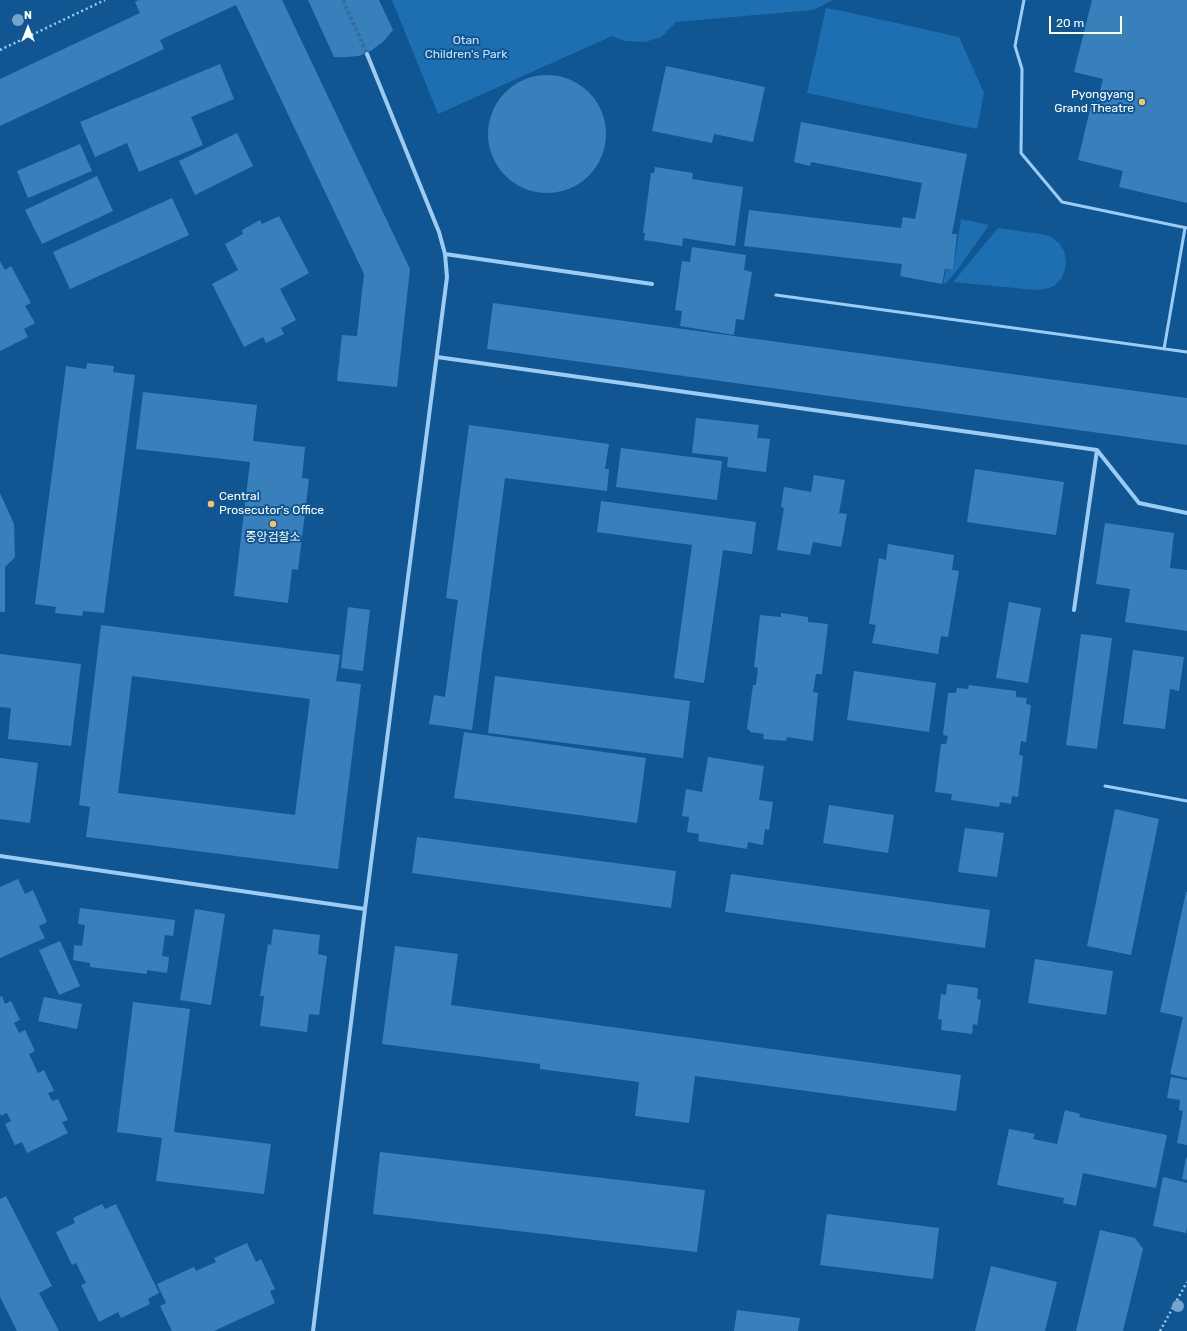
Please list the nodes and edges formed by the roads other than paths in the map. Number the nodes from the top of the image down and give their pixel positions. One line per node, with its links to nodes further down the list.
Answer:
1 (1024, 0): 3 (lane)
2 (367, 54): 4 (street)
3 (1186, 228): 7 (lane)
4 (445, 254): 5 (street); 9 (street)
5 (652, 284)
6 (776, 295): 7 (lane)
7 (1164, 349): 8 (lane)
8 (1187, 352)
9 (437, 357): 10 (street); 16 (street)
10 (1098, 450): 11 (street); 12 (street)
11 (1187, 513)
12 (1074, 610)
13 (1105, 786): 14 (lane)
14 (1187, 801)
15 (0, 856): 16 (street)
16 (366, 909): 17 (street)
17 (313, 1331)

